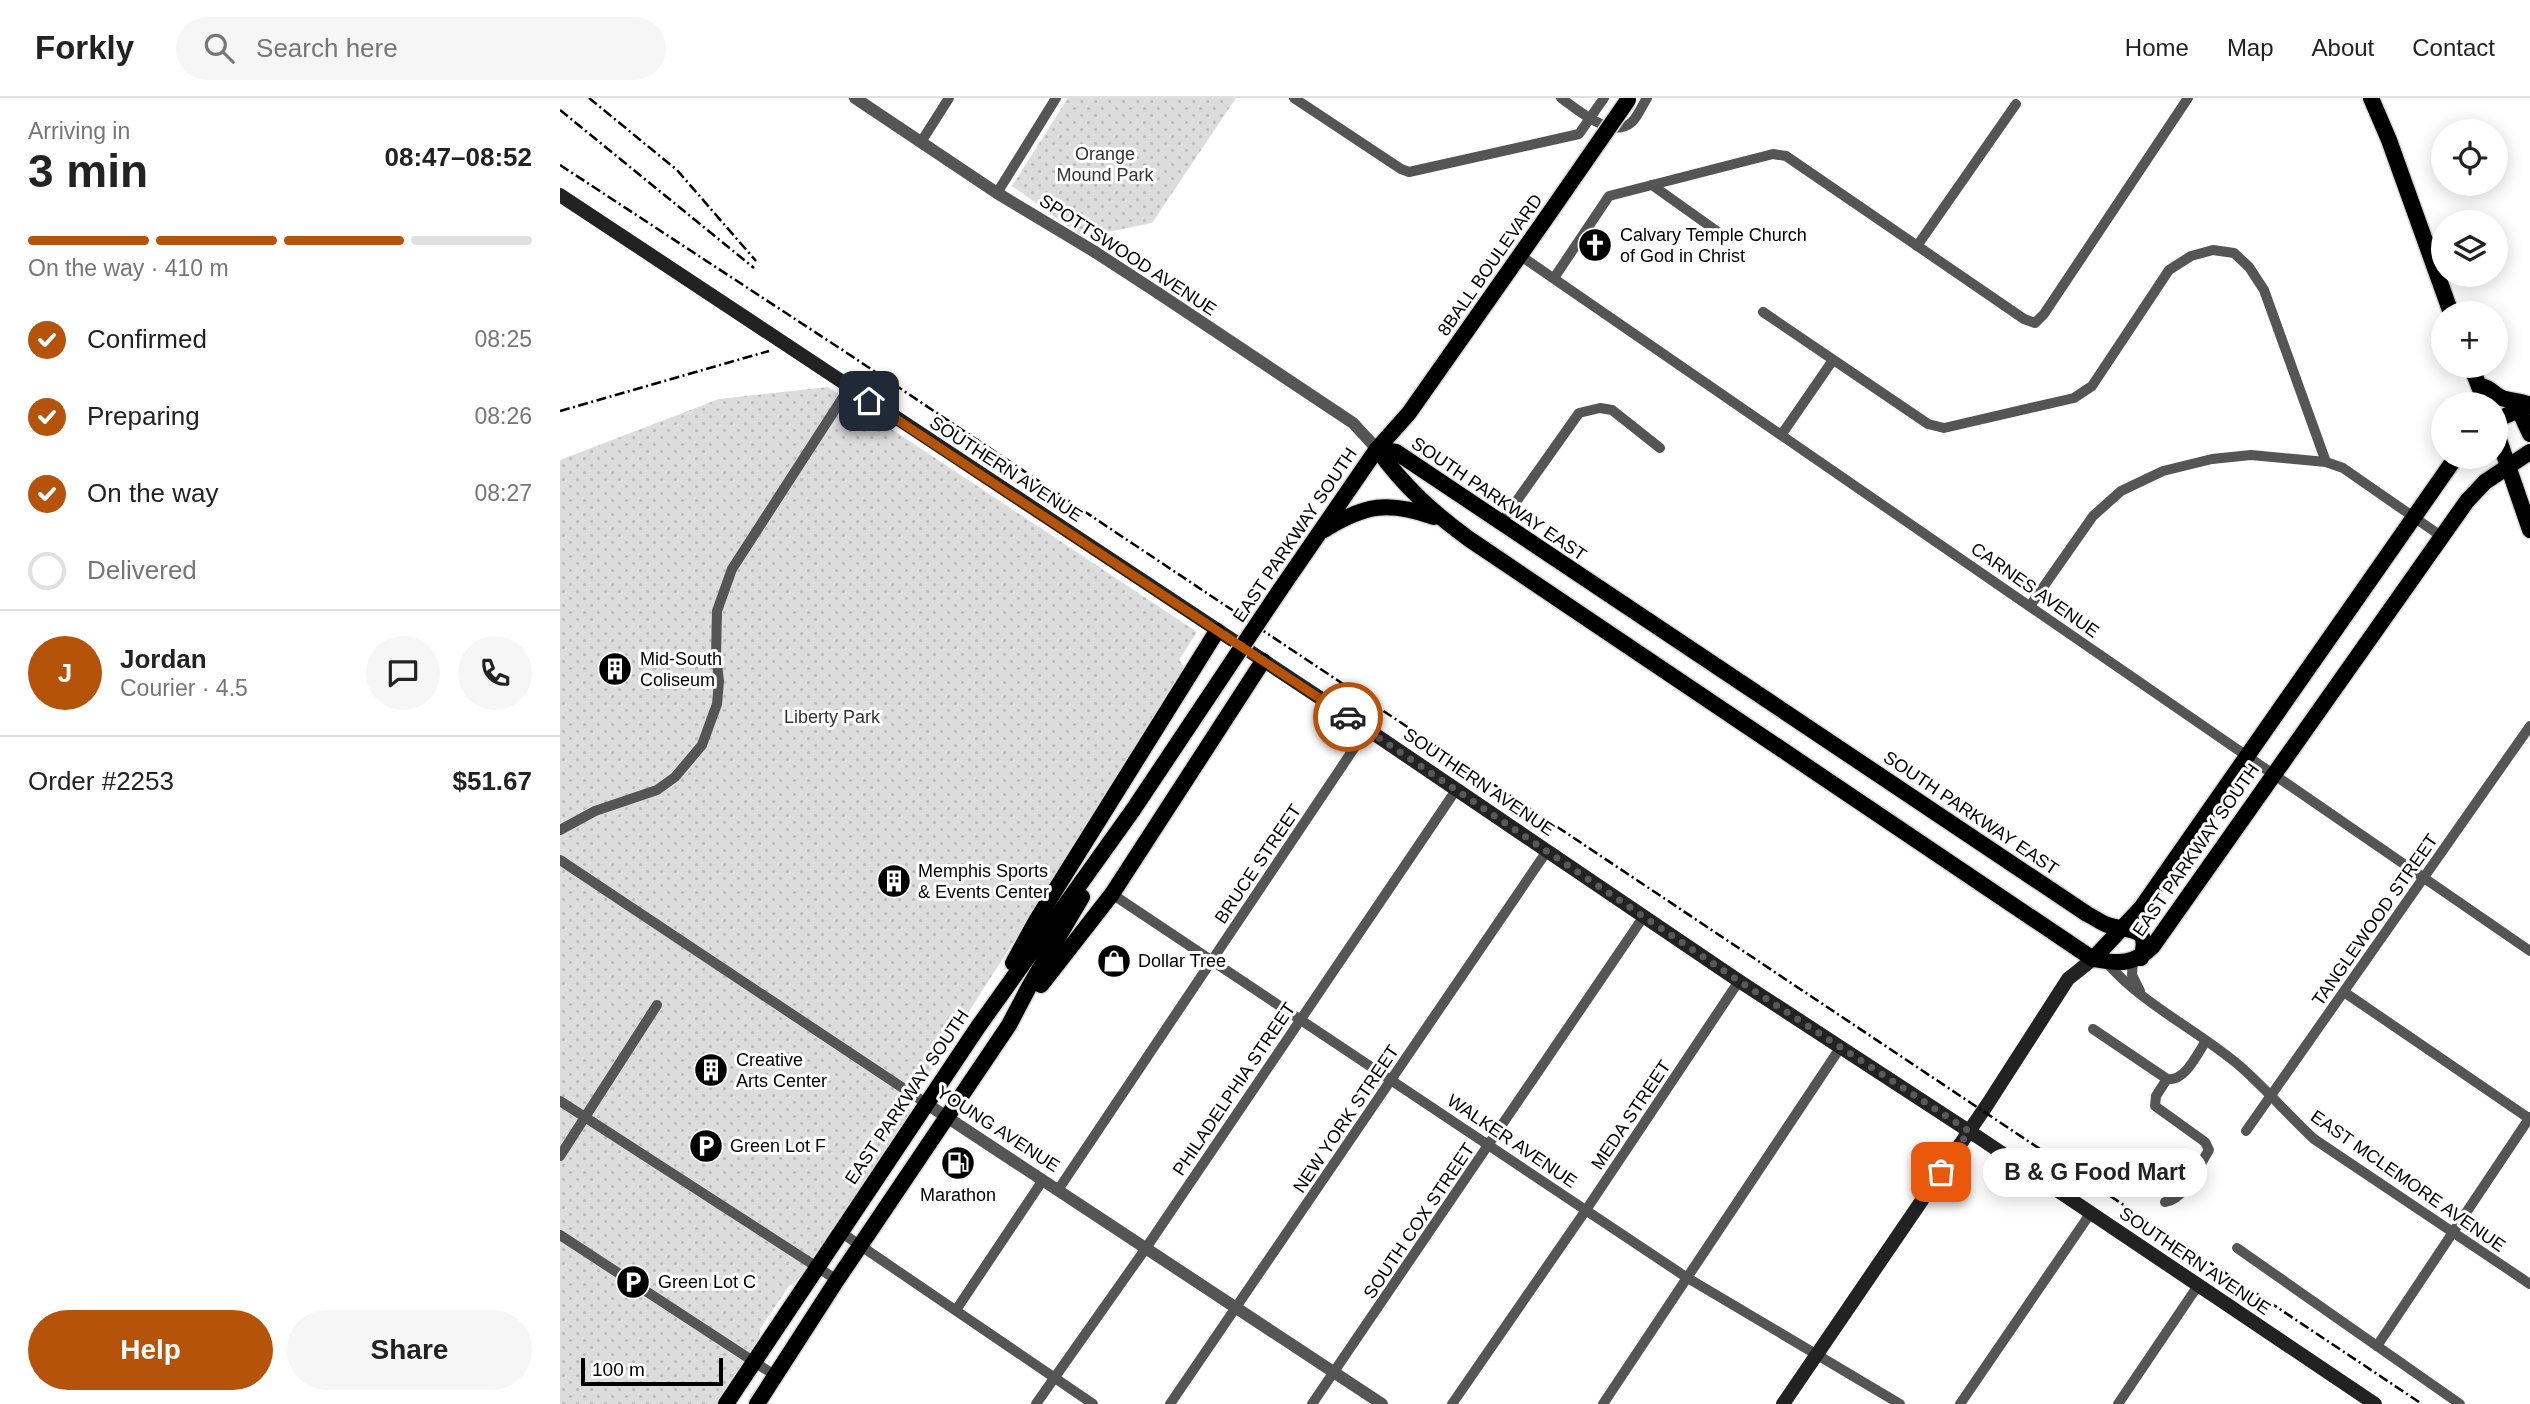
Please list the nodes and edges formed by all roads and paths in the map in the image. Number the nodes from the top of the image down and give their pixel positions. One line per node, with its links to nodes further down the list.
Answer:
1 (855, 98): 13 (street, SPOTTSWOOD AVENUE)
2 (949, 98): 13 (street)
3 (1056, 98): 15 (street)
4 (1294, 98): 12 (street)
5 (1560, 98): 12 (street)
6 (1604, 98): 12 (street)
7 (1647, 98): 12 (street)
8 (2188, 98): 18 (street)
9 (1629, 99): 19 (main road, 8BALL BOULEVARD, bridge)
10 (2370, 99): 21 (main road)
11 (2016, 104): 18 (street)
12 (1591, 118)
13 (921, 142): 15 (street, SPOTTSWOOD AVENUE)
14 (1652, 185): 17 (street); 18 (street); 20 (street)
15 (998, 193): 33 (street, SPOTTSWOOD AVENUE, bridge)
16 (560, 195): 26 (main road, SOUTHERN AVENUE)
17 (1718, 232)
18 (1917, 246)
19 (1521, 256): 20 (street, CARNES AVENUE); 33 (main road, 8BALL BOULEVARD)
20 (1554, 278): 30 (street, CARNES AVENUE)
21 (2447, 301)
22 (1763, 312): 23 (street)
23 (1833, 360): 30 (street); 35 (street)
24 (2476, 378): 25 (main road)
25 (2479, 386): 27 (main road); 28 (main road)
26 (849, 388): 46 (main road, SOUTHERN AVENUE); 56 (street)
27 (2481, 392)
28 (2526, 407): 29 (main road); 31 (main road)
29 (2508, 415)
30 (1782, 434): 45 (street, CARNES AVENUE)
31 (2530, 434)
32 (1660, 448): 41 (street)
33 (1377, 449): 40 (main road, SOUTH PARKWAY EAST); 41 (main road, SOUTH PARKWAY EAST); 43 (main road, EAST PARKWAY SOUTH)
34 (2530, 452): 36 (main road)
35 (2326, 462): 39 (street); 45 (street)
36 (2508, 465): 42 (main road)
37 (2447, 469): 39 (main road, EAST PARKWAY SOUTH)
38 (2503, 469): 44 (main road, EAST PARKWAY SOUTH)
39 (2413, 517): 44 (street); 52 (main road, EAST PARKWAY SOUTH)
40 (1440, 519): 43 (main road); 49 (main road, SOUTH PARKWAY EAST)
41 (1501, 523): 47 (main road, SOUTH PARKWAY EAST)
42 (2530, 530)
43 (1316, 535): 55 (main road, EAST PARKWAY SOUTH, bridge)
44 (2441, 536): 53 (main road, EAST PARKWAY SOUTH)
45 (2030, 606): 52 (street, CARNES AVENUE)
46 (1217, 631): 48 (main road, SOUTHERN AVENUE); 73 (main road)
47 (1675, 640): 49 (main road); 62 (main road, SOUTH PARKWAY EAST)
48 (1263, 661): 51 (main road, SOUTHERN AVENUE); 60 (main road)
49 (1658, 667): 66 (main road, SOUTH PARKWAY EAST)
50 (2530, 726): 59 (street, TANGLEWOOD STREET)
51 (1367, 729): 54 (main road, SOUTHERN AVENUE); 64 (street, BRUCE STREET)
52 (2247, 754): 53 (street, CARNES AVENUE); 62 (main road, EAST PARKWAY SOUTH)
53 (2273, 773): 59 (street, CARNES AVENUE); 65 (main road, EAST PARKWAY SOUTH)
54 (1456, 790): 57 (main road, SOUTHERN AVENUE); 71 (street, PHILADELPHIA STREET)
55 (1131, 813): 72 (main road, EAST PARKWAY SOUTH); 73 (main road, EAST PARKWAY SOUTH)
56 (560, 830)
57 (1547, 851): 61 (main road, SOUTHERN AVENUE); 77 (street, NEW YORK STREET)
58 (560, 860): 81 (street, YOUNG AVENUE)
59 (2424, 878): 63 (street, CARNES AVENUE); 68 (street, TANGLEWOOD STREET)
60 (1112, 894): 64 (street, WALKER AVENUE); 72 (main road)
61 (1644, 916): 67 (main road, SOUTHERN AVENUE); 87 (street, SOUTH COX STREET)
62 (2123, 927): 65 (main road, SOUTH PARKWAY EAST); 66 (main road, EAST PARKWAY SOUTH)
63 (2530, 951)
64 (1212, 959): 71 (street, WALKER AVENUE); 90 (street, BRUCE STREET)
65 (2137, 959): 66 (main road, EAST PARKWAY SOUTH); 69 (street)
66 (2099, 960): 69 (street, EAST MCLEMORE AVENUE); 86 (main road)
67 (1739, 981): 76 (main road, SOUTHERN AVENUE); 92 (street, MEDA STREET)
68 (2344, 992): 79 (street, TANGLEWOOD STREET); 84 (street)
69 (2142, 994): 75 (street, EAST MCLEMORE AVENUE)
70 (657, 1005): 83 (street)
71 (1300, 1020): 77 (street, WALKER AVENUE); 98 (street, PHILADELPHIA STREET)
72 (1009, 1026): 82 (main road, EAST PARKWAY SOUTH)
73 (978, 1027): 81 (main road, EAST PARKWAY SOUTH)
74 (2093, 1029): 78 (street)
75 (2206, 1041): 78 (street); 79 (street, EAST MCLEMORE AVENUE)
76 (1840, 1048): 86 (main road, SOUTHERN AVENUE); 101 (street)
77 (1391, 1079): 87 (street, WALKER AVENUE); 105 (street, NEW YORK STREET)
78 (2167, 1079): 91 (street)
79 (2271, 1096): 85 (street, TANGLEWOOD STREET); 95 (street, EAST MCLEMORE AVENUE)
80 (560, 1101): 83 (street)
81 (928, 1104): 82 (street, YOUNG AVENUE); 94 (main road, EAST PARKWAY SOUTH)
82 (948, 1117): 89 (street, YOUNG AVENUE); 97 (main road, EAST PARKWAY SOUTH)
83 (585, 1118): 88 (street); 100 (street)
84 (2530, 1118): 95 (street)
85 (2246, 1130)
86 (1969, 1131): 93 (main road, SOUTHERN AVENUE); 108 (main road)
87 (1489, 1146): 92 (street, WALKER AVENUE); 110 (street, SOUTH COX STREET)
88 (560, 1156)
89 (1043, 1180): 90 (street, YOUNG AVENUE); 106 (street)
90 (1058, 1190): 98 (street, YOUNG AVENUE)
91 (2165, 1202)
92 (1586, 1210): 101 (street, WALKER AVENUE); 121 (street, MEDA STREET)
93 (2090, 1214): 104 (main road, SOUTHERN AVENUE); 125 (street)
94 (839, 1231): 97 (street); 100 (main road, EAST PARKWAY SOUTH)
95 (2453, 1233): 103 (street, EAST MCLEMORE AVENUE); 107 (street)
96 (560, 1235): 109 (street)
97 (860, 1246): 102 (main road, EAST PARKWAY SOUTH); 106 (street)
98 (1146, 1248): 105 (street, YOUNG AVENUE); 112 (street, PHILADELPHIA STREET)
99 (2237, 1248): 107 (street, SOUTHERN AVENUE)
100 (817, 1267): 102 (street); 109 (main road, EAST PARKWAY SOUTH)
101 (1686, 1277): 108 (street, WALKER AVENUE); 122 (street)
102 (836, 1280): 111 (main road, EAST PARKWAY SOUTH)
103 (2530, 1284)
104 (2197, 1287): 114 (main road, SOUTHERN AVENUE); 126 (street)
105 (1236, 1309): 110 (street, YOUNG AVENUE); 118 (street, NEW YORK STREET)
106 (956, 1311): 112 (street)
107 (2377, 1346): 127 (street, SOUTHERN AVENUE)
108 (1818, 1354): 123 (main road); 124 (street, WALKER AVENUE)
109 (754, 1361): 111 (street); 113 (main road, EAST PARKWAY SOUTH)
110 (1335, 1372): 119 (street, SOUTH COX STREET); 120 (street, YOUNG AVENUE)
111 (776, 1376): 115 (main road, EAST PARKWAY SOUTH)
112 (1054, 1377): 116 (street, PHILADELPHIA STREET); 117 (street)
113 (731, 1402)
114 (2370, 1403)
115 (757, 1404)
116 (1036, 1404)
117 (1093, 1404)
118 (1170, 1404)
119 (1312, 1404)
120 (1382, 1404)
121 (1452, 1404)
122 (1603, 1404)
123 (1783, 1404)
124 (1900, 1404)
125 (1960, 1404)
126 (2118, 1404)
127 (2460, 1404)

